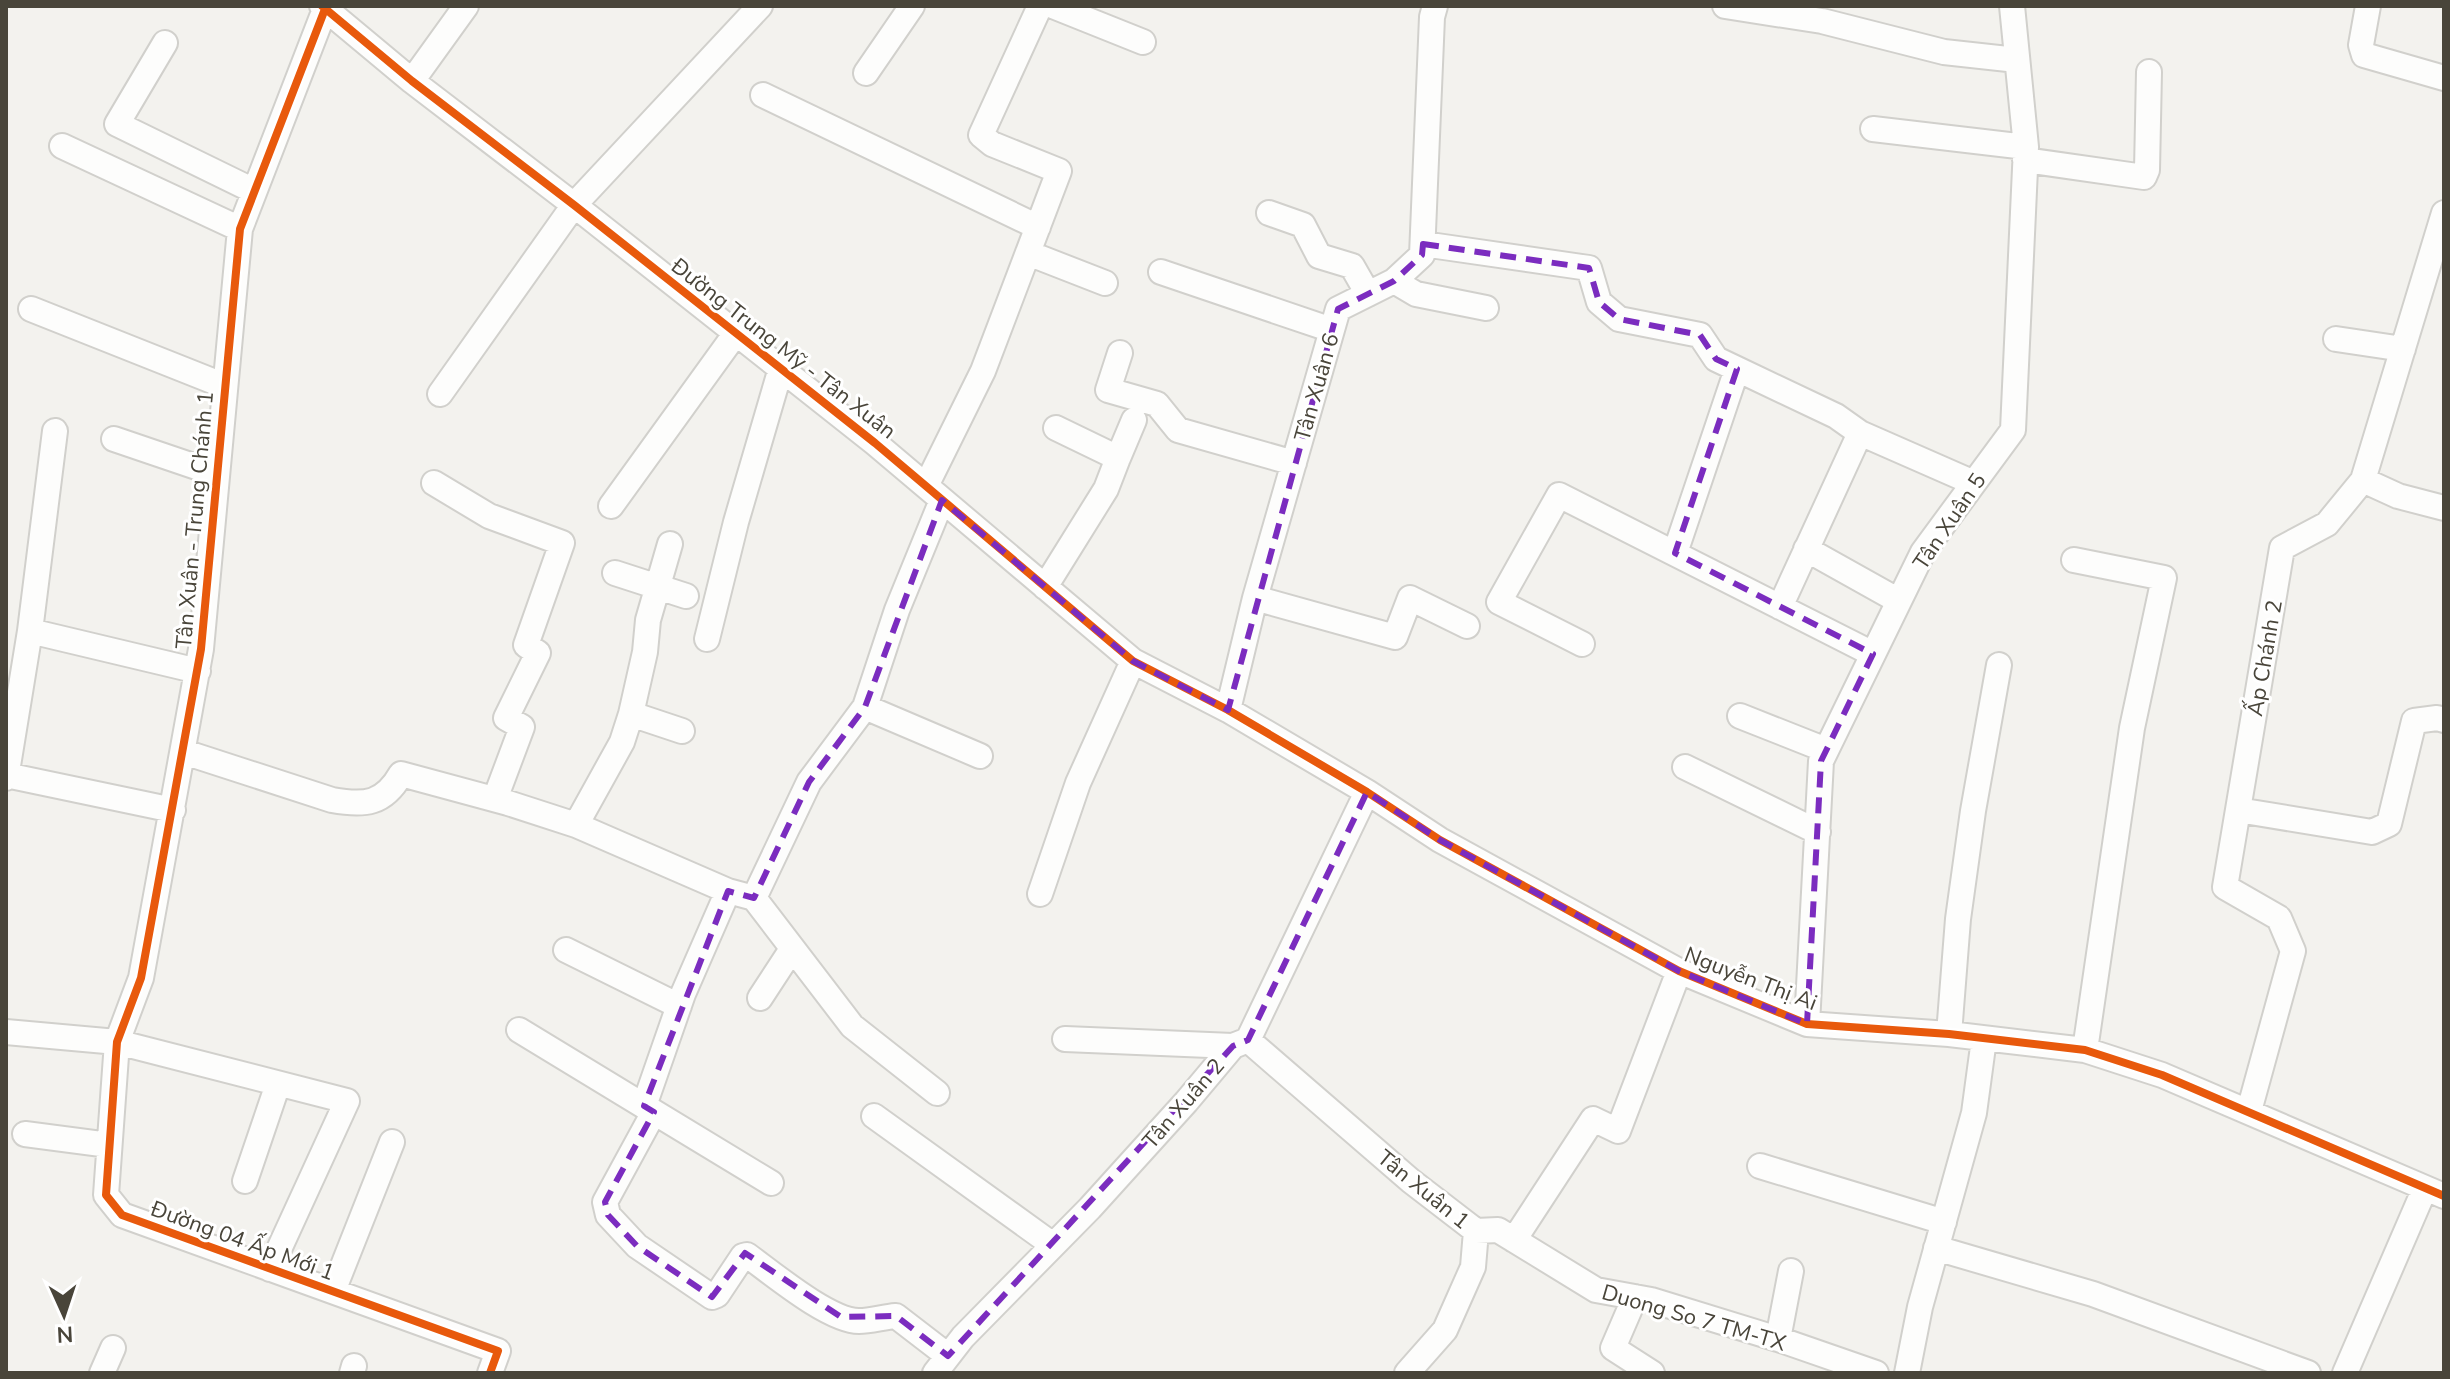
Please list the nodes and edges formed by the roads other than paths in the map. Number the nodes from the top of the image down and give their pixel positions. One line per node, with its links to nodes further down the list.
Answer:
1 (466, 6): 17 (street)
2 (760, 6): 23 (street)
3 (912, 6): 15 (street)
4 (1040, 6): 26 (street)
5 (1053, 6): 11 (street)
6 (1435, 6): 28 (street)
7 (1725, 6): 13 (street)
8 (2012, 6): 13 (street, Tân Xuân 5)
9 (2368, 6): 16 (street)
10 (324, 7): 17 (street, Đường Trung Mỹ - Tân Xuân); 22 (street, Tân Xuân - Trung Chánh 1)
11 (1143, 42)
12 (165, 43): 22 (street)
13 (2017, 60): 21 (street, Tân Xuân 5)
14 (2149, 72): 21 (street)
15 (866, 73)
16 (2444, 78)
17 (412, 81): 23 (street, Đường Trung Mỹ - Tân Xuân)
18 (763, 95): 26 (street)
19 (1873, 129): 21 (street)
20 (62, 146): 27 (street)
21 (2026, 154): 55 (street, Tân Xuân 5)
22 (254, 191): 27 (street, Tân Xuân - Trung Chánh 1)
23 (574, 205): 37 (street, Đường Trung Mỹ - Tân Xuân); 44 (street)
24 (1269, 213): 33 (street)
25 (2444, 213): 39 (street, Ấp Chánh 2)
26 (1038, 227): 29 (street)
27 (240, 229): 43 (street, Tân Xuân - Trung Chánh 1)
28 (1423, 244): 31 (street, Tân Xuân 6); 42 (street)
29 (1028, 253): 32 (street); 56 (street)
30 (1161, 272): 36 (street)
31 (1394, 281): 33 (street, Tân Xuân 6); 34 (street)
32 (1105, 283)
33 (1368, 294): 36 (street, Tân Xuân 6)
34 (1486, 308)
35 (31, 309): 43 (street)
36 (1332, 330): 51 (street, Tân Xuân 6)
37 (736, 333): 41 (street, Đường Trung Mỹ - Tân Xuân); 57 (street)
38 (2336, 339): 39 (street)
39 (2403, 349): 53 (street, Ấp Chánh 2)
40 (1120, 353): 51 (street)
41 (781, 368): 56 (street, Đường Trung Mỹ - Tân Xuân); 72 (street)
42 (1737, 369): 48 (street); 61 (street)
43 (225, 386): 52 (street, Tân Xuân - Trung Chánh 1)
44 (440, 394)
45 (1134, 420): 50 (street)
46 (1056, 428): 50 (street)
47 (55, 431): 71 (street)
48 (1860, 433): 55 (street); 60 (street)
49 (114, 439): 52 (street)
50 (1118, 458): 65 (street)
51 (1294, 463): 67 (street, Tân Xuân 6)
52 (217, 474): 77 (street, Tân Xuân - Trung Chánh 1)
53 (2363, 480): 58 (street); 92 (street, Ấp Chánh 2)
54 (434, 483): 90 (street)
55 (1974, 483): 68 (street, Tân Xuân 5)
56 (934, 493): 65 (street, Đường Trung Mỹ - Tân Xuân); 78 (street)
57 (611, 506)
58 (2444, 508)
59 (670, 544): 64 (street)
60 (1806, 549): 68 (street); 69 (street)
61 (1675, 553): 69 (street); 73 (street)
62 (2074, 560): 111 (street)
63 (615, 573): 64 (street)
64 (657, 587): 66 (street); 80 (street)
65 (1045, 587): 75 (street, Đường Trung Mỹ - Tân Xuân)
66 (686, 596)
67 (1255, 598): 70 (street); 79 (street, Tân Xuân 6)
68 (1899, 601): 74 (street, Tân Xuân 5)
69 (1780, 607): 74 (street)
70 (1467, 626)
71 (30, 631): 77 (street); 88 (street)
72 (707, 639)
73 (1582, 644)
74 (1873, 654): 84 (street, Tân Xuân 5)
75 (1133, 661): 79 (street, Đường Trung Mỹ - Tân Xuân); 96 (street)
76 (1999, 665): 106 (street)
77 (198, 671): 85 (street, Tân Xuân - Trung Chánh 1)
78 (865, 707): 86 (street); 97 (street)
79 (1228, 710): 89 (street, Nguyễn Thị Ai)
80 (631, 714): 83 (street); 93 (street)
81 (1740, 716): 84 (street)
82 (2444, 720): 92 (street)
83 (682, 731)
84 (1826, 750): 94 (street, Tân Xuân 5)
85 (184, 752): 90 (street); 91 (street, Tân Xuân - Trung Chánh 1)
86 (980, 756)
87 (1685, 767): 94 (street)
88 (6, 776): 91 (street)
89 (1367, 792): 100 (street, Nguyễn Thị Ai); 110 (street, Tân Xuân 2)
90 (495, 799): 93 (street)
91 (173, 810): 109 (street, Tân Xuân - Trung Chánh 1)
92 (2238, 810): 115 (street, Ấp Chánh 2)
93 (576, 825): 95 (street)
94 (1818, 832): 103 (street, Tân Xuân 5)
95 (728, 891): 97 (street); 102 (street)
96 (1040, 894)
97 (754, 898): 98 (street)
98 (792, 949): 101 (street); 113 (street)
99 (566, 950): 102 (street)
100 (1679, 971): 103 (street, Nguyễn Thị Ai); 126 (street)
101 (760, 998)
102 (679, 1006): 114 (street)
103 (1807, 1024): 106 (street, Nguyễn Thị Ai)
104 (519, 1030): 114 (street)
105 (6, 1032): 109 (street)
106 (1949, 1034): 108 (street, Nguyễn Thị Ai)
107 (1065, 1039): 110 (street)
108 (1984, 1039): 111 (street, Nguyễn Thị Ai); 124 (street)
109 (117, 1042): 112 (street); 119 (street, Đường 04 Ấp Mới 1)
110 (1241, 1043): 125 (street, Tân Xuân 1); 127 (street, Tân Xuân 2)
111 (2085, 1050): 115 (street, Nguyễn Thị Ai)
112 (278, 1084): 121 (street); 129 (street)
113 (937, 1093)
114 (649, 1109): 122 (street); 135 (street)
115 (2249, 1111): 123 (street, Nguyễn Thị Ai)
116 (874, 1116): 127 (street)
117 (25, 1134): 119 (street)
118 (392, 1142): 131 (street)
119 (109, 1145): 129 (street, Đường 04 Ấp Mới 1)
120 (1760, 1166): 124 (street)
121 (245, 1181)
122 (771, 1183)
123 (2435, 1192): 143 (street)
124 (1944, 1222): 128 (street)
125 (1476, 1231): 126 (street, Duong So 7 TM-TX); 138 (street, Tân Xuân 1)
126 (1514, 1240): 132 (street, Duong So 7 TM-TX)
127 (1053, 1245): 135 (street, Tân Xuân 2)
128 (1936, 1248): 141 (street); 142 (street)
129 (270, 1269): 131 (street, Đường 04 Ấp Mới 1)
130 (1791, 1271): 133 (street)
131 (333, 1291): 137 (street, Đường 04 Ấp Mới 1)
132 (1635, 1297): 133 (street, Duong So 7 TM-TX); 139 (street)
133 (1778, 1339): 140 (street, Duong So 7 TM-TX)
134 (113, 1348): 136 (street)
135 (941, 1364)
136 (102, 1373)
137 (490, 1373)
138 (1407, 1373)
139 (1652, 1373)
140 (1876, 1373)
141 (1907, 1373)
142 (2308, 1373)
143 (2345, 1373)

